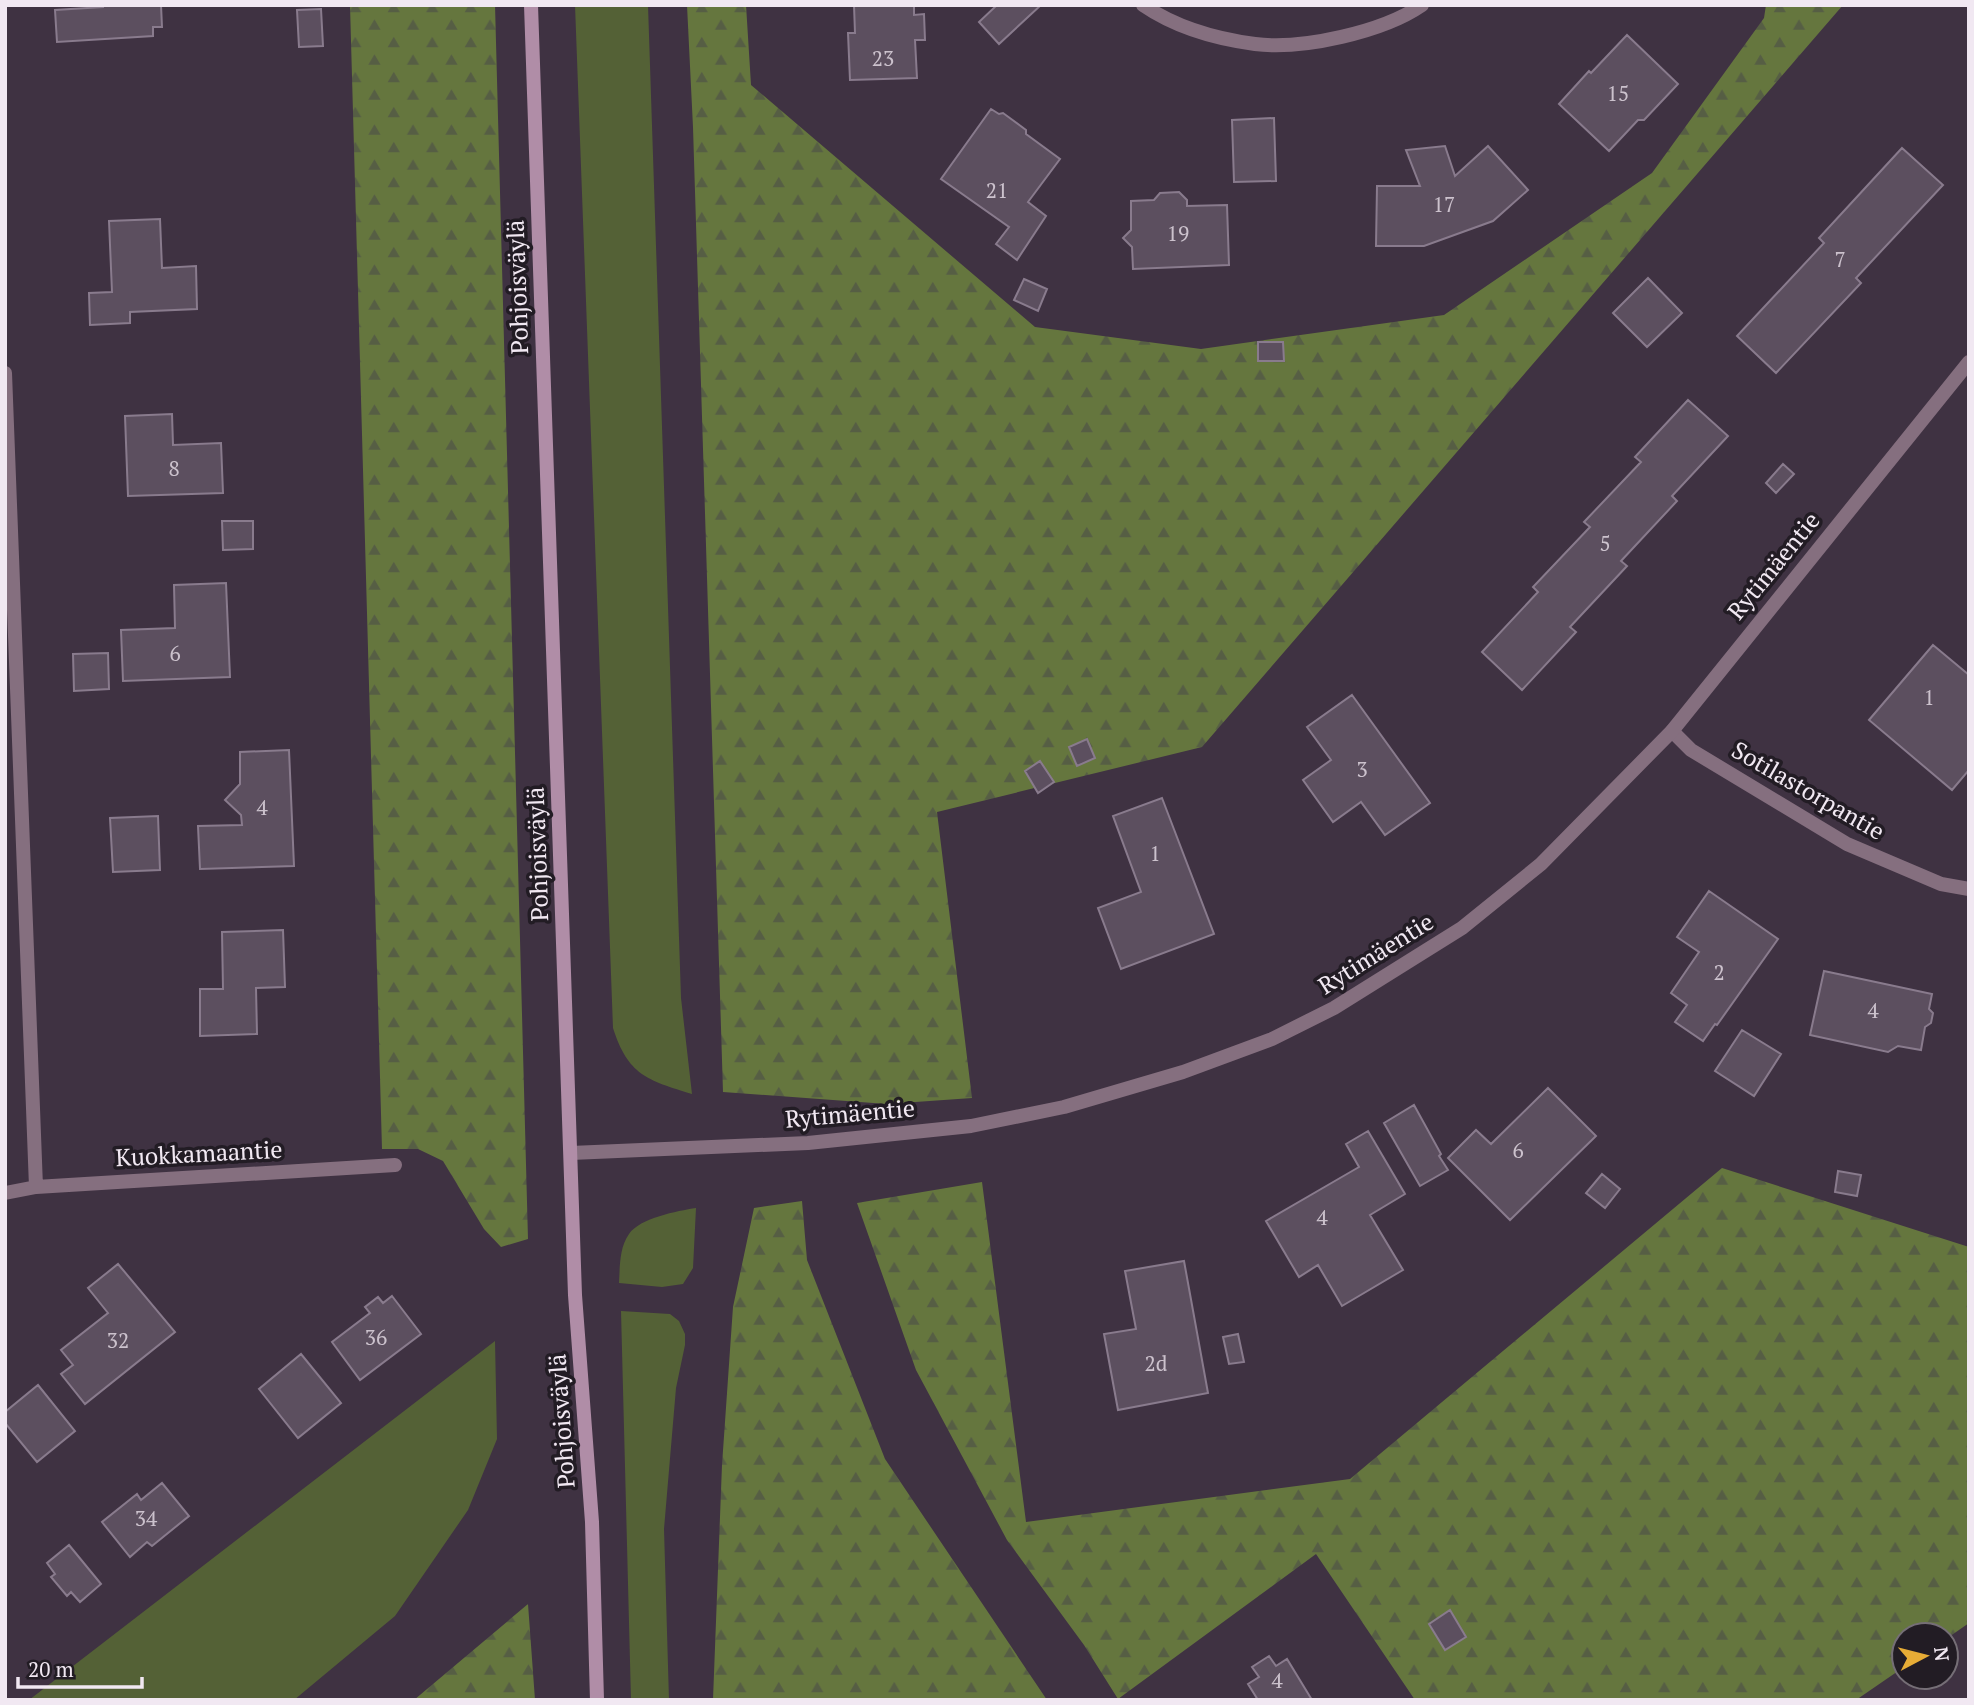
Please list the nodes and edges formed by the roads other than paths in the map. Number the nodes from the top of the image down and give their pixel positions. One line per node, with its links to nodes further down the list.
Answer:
1 (531, 5): 8 (main road, Pohjoisväylä)
2 (1143, 5): 3 (street)
3 (1422, 5)
4 (1969, 362): 6 (street, Rytimäentie)
5 (5, 373): 10 (street)
6 (1672, 731): 7 (street, Sotilastorpantie); 8 (street, Rytimäentie)
7 (1969, 889)
8 (571, 1153): 12 (main road, Pohjoisväylä)
9 (395, 1165): 10 (street, Kuokkamaantie)
10 (36, 1187): 11 (street, Kuokkamaantie)
11 (5, 1193)
12 (597, 1700)

